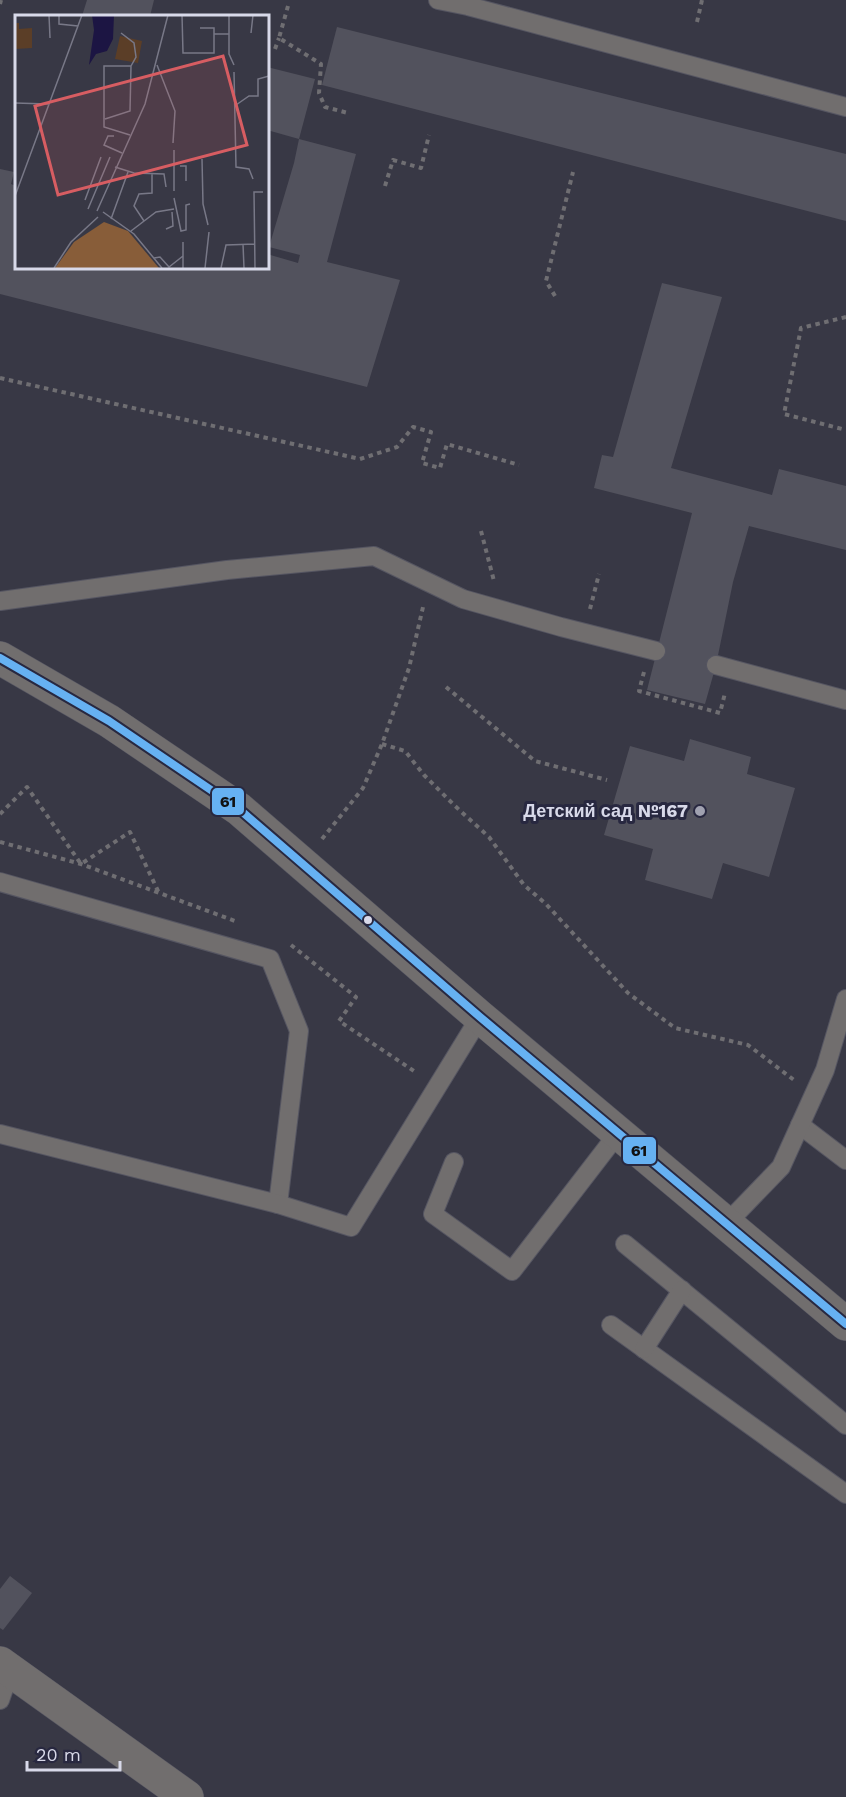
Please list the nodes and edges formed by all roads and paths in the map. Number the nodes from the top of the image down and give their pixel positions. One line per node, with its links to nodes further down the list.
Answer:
1 (1, 0): 5 (path)
2 (438, 0): 4 (lane)
3 (702, 0): 7 (path)
4 (467, 3): 10 (lane)
5 (0, 4)
6 (288, 6): 8 (path)
7 (697, 22)
8 (279, 38): 9 (path); 11 (path)
9 (275, 49)
10 (846, 106)
11 (348, 113)
12 (429, 135): 14 (path)
13 (573, 172): 15 (path)
14 (385, 186)
15 (555, 296)
16 (846, 317): 18 (path)
17 (0, 378): 19 (path)
18 (846, 430)
19 (519, 465)
20 (481, 531): 22 (path)
21 (599, 574): 25 (path)
22 (494, 581)
23 (0, 601): 26 (lane)
24 (423, 607): 31 (path)
25 (588, 618)
26 (653, 650): 28 (path)
27 (0, 658): 38 (street)
28 (723, 667): 30 (lane)
29 (446, 687): 32 (path)
30 (846, 700)
31 (382, 744): 34 (path); 39 (path)
32 (607, 780)
33 (0, 814): 36 (path)
34 (322, 840)
35 (0, 882): 45 (lane)
36 (159, 893)
37 (846, 999): 39 (lane)
38 (480, 1017): 41 (street); 45 (lane)
39 (813, 1096): 40 (lane)
40 (800, 1125): 43 (lane); 46 (lane)
41 (619, 1132): 44 (lane); 46 (street)
42 (0, 1134): 45 (lane)
43 (846, 1160)
44 (454, 1162)
45 (278, 1204)
46 (728, 1223): 49 (street)
47 (625, 1244): 48 (lane)
48 (682, 1290): 51 (lane); 52 (lane)
49 (846, 1324)
50 (611, 1325): 51 (lane)
51 (644, 1349): 53 (lane)
52 (846, 1425)
53 (846, 1494)
54 (3, 1678): 55 (street)
55 (187, 1797)

